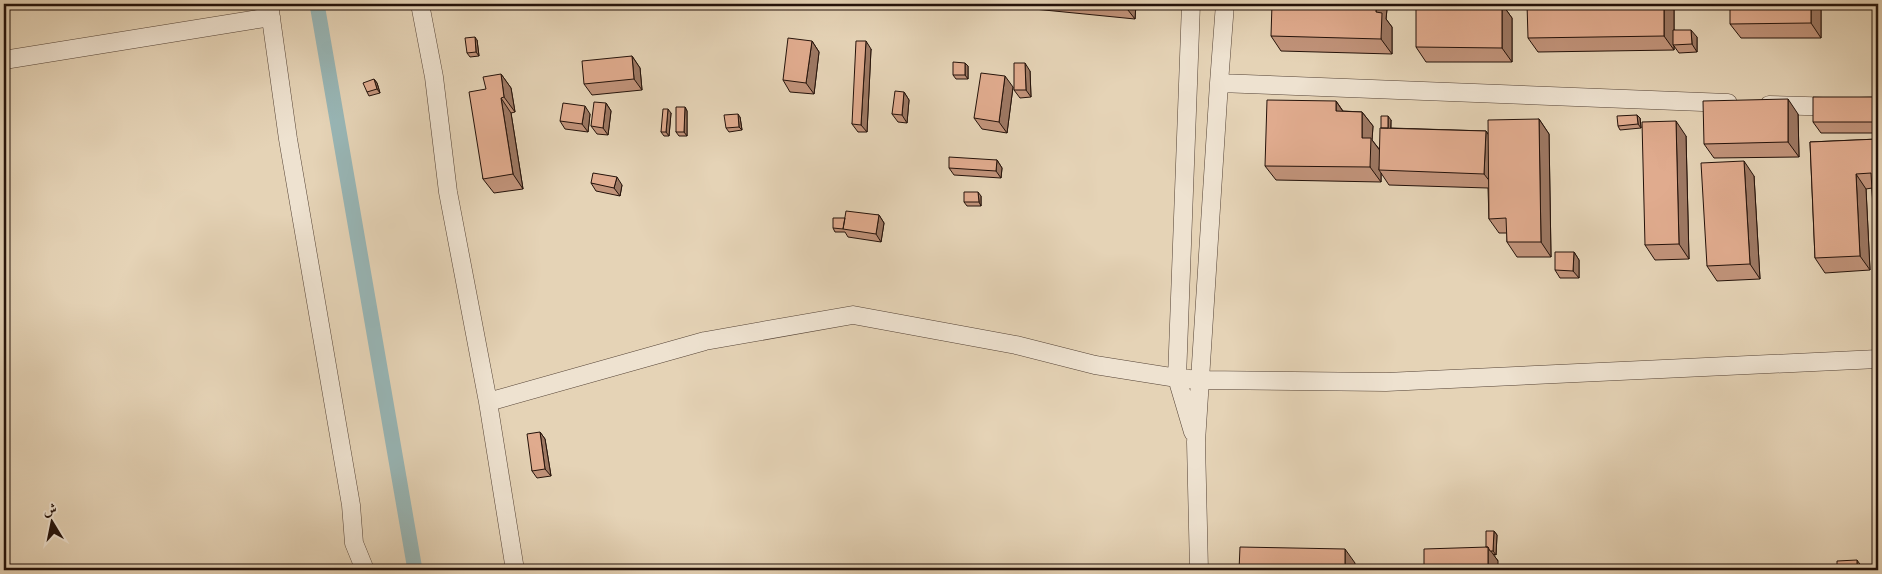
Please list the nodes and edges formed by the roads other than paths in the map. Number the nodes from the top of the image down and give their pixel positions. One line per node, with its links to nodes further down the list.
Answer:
1 (420, 4): 15 (street)
2 (1191, 4): 8 (street)
3 (1226, 4): 6 (street)
4 (270, 10): 5 (street); 17 (street)
5 (4, 60)
6 (1219, 83): 7 (street); 9 (street)
7 (1878, 106)
8 (1183, 214): 9 (street); 11 (street)
9 (1211, 216): 10 (street)
10 (1204, 320): 11 (street); 14 (street)
11 (1179, 322): 13 (street)
12 (1878, 359): 14 (street)
13 (1177, 378): 14 (street); 15 (street); 16 (street)
14 (1201, 380): 16 (street)
15 (488, 402): 18 (street)
16 (1196, 442): 19 (street)
17 (364, 570)
18 (515, 570)
19 (1199, 570)

